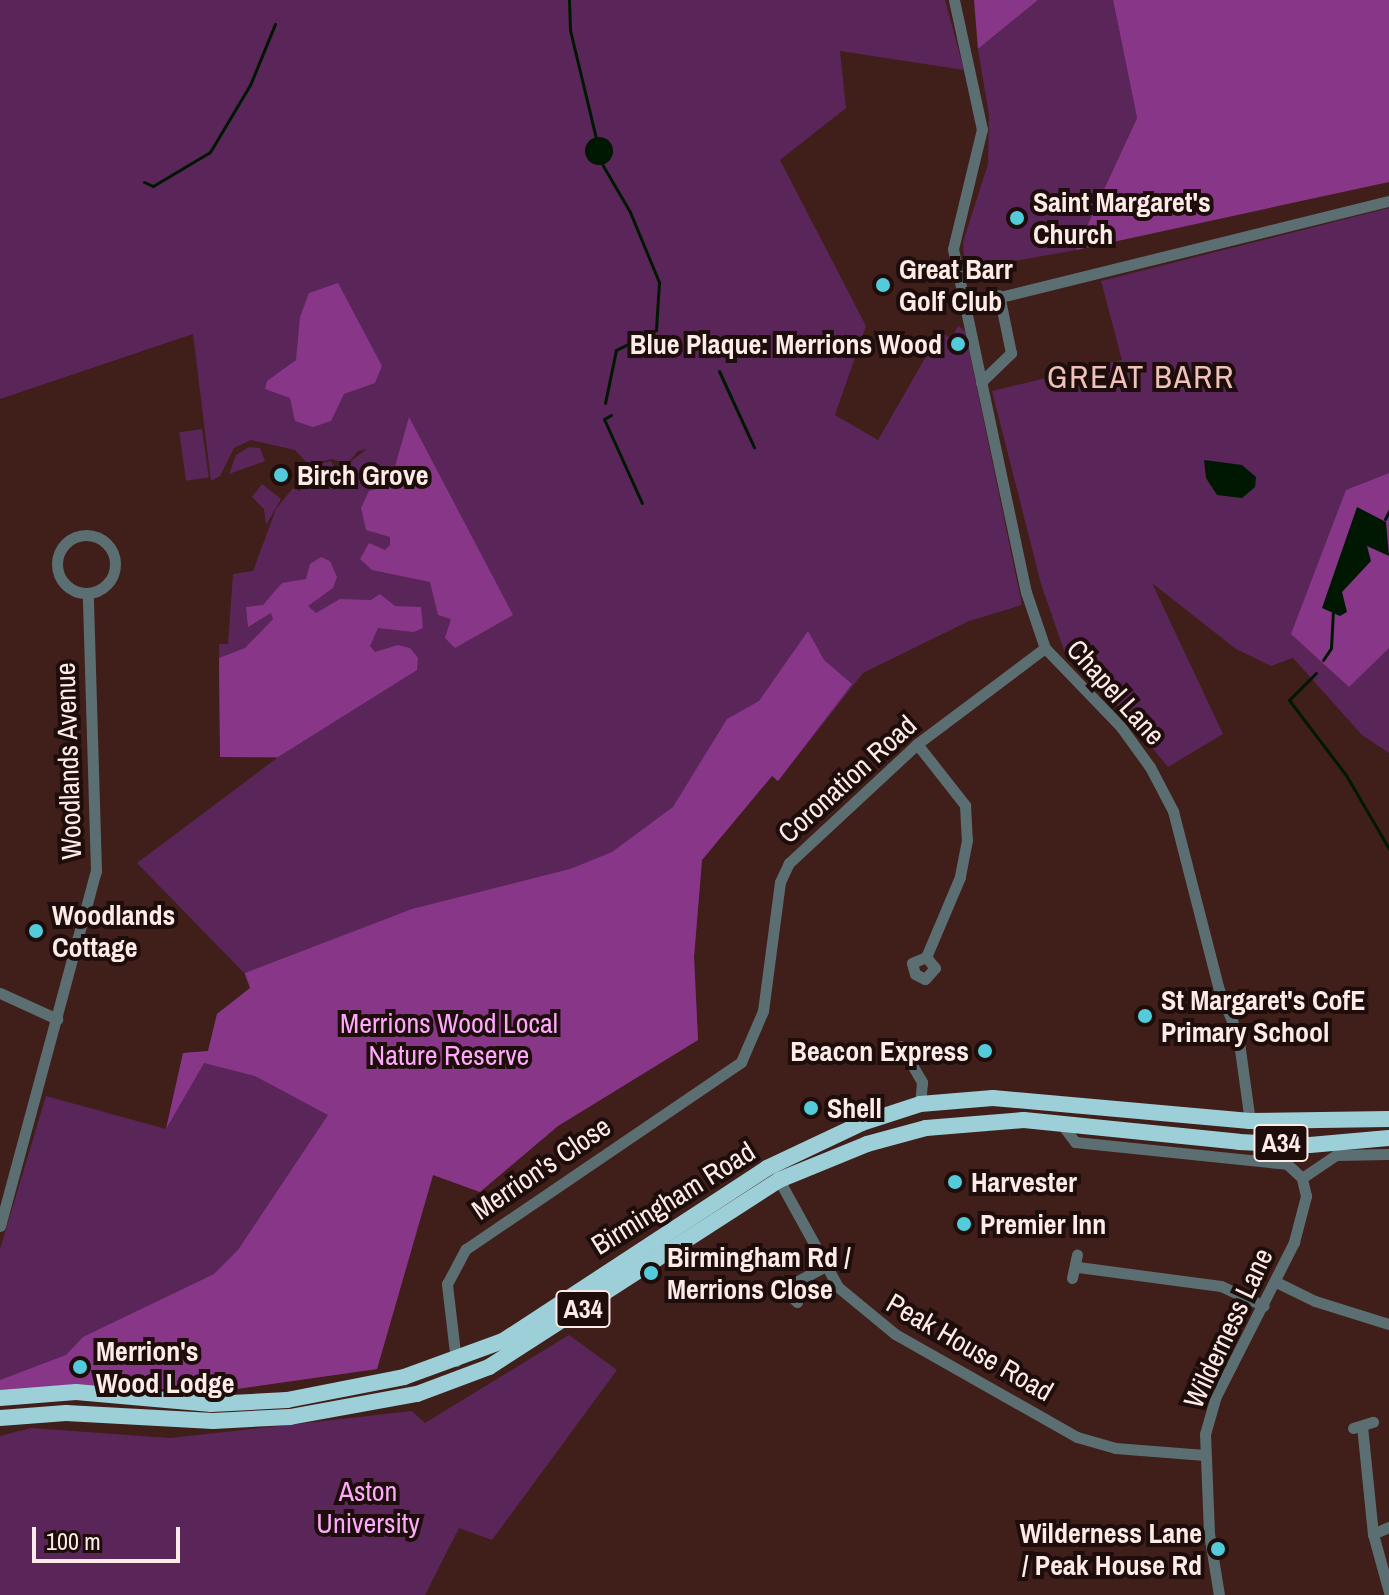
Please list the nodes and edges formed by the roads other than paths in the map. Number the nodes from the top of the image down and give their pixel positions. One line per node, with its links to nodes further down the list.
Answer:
1 (954, 0): 4 (street, Chapel Lane)
2 (1389, 201): 3 (street)
3 (999, 295): 4 (street); 5 (street)
4 (964, 306): 5 (street, Chapel Lane)
5 (981, 382): 7 (street, Chapel Lane)
6 (88, 594): 6 (street); 13 (street, Woodlands Avenue)
7 (1045, 648): 8 (street, Chapel Lane); 9 (street, Coronation Road)
8 (1054, 660): 9 (street, Coronation Road); 21 (street, Chapel Lane)
9 (1025, 664): 10 (street, Coronation Road)
10 (917, 744): 11 (street); 15 (street, Coronation Road)
11 (926, 957)
12 (0, 993): 13 (street)
13 (57, 1019): 27 (street, Woodlands Avenue)
14 (901, 1046): 16 (street)
15 (741, 1062): 35 (street, Merrion's Close)
16 (928, 1103): 18 (highway); 19 (highway); 21 (highway, Birmingham Road / A34); 34 (highway, Birmingham Road / A34)
17 (1389, 1119): 21 (highway, Birmingham Road / A34)
18 (1003, 1120): 19 (highway, Birmingham Road / A34); 20 (highway, Birmingham Road / A34)
19 (977, 1121): 26 (highway, Birmingham Road / A34)
20 (1060, 1121): 23 (highway, Birmingham Road / A34); 25 (street)
21 (1250, 1121): 22 (highway)
22 (1389, 1131)
23 (1389, 1140)
24 (1389, 1154): 25 (street)
25 (1302, 1178): 30 (street, Wilderness Lane)
26 (779, 1180): 28 (street, Peak House Road); 36 (highway, Birmingham Road / A34)
27 (0, 1226)
28 (826, 1266): 31 (street); 41 (street, Peak House Road)
29 (1076, 1266): 32 (street)
30 (1276, 1282): 32 (street, Wilderness Lane); 33 (street)
31 (797, 1302)
32 (1264, 1306): 41 (street, Wilderness Lane)
33 (1389, 1324)
34 (472, 1354): 35 (highway, Birmingham Road / A34); 36 (highway)
35 (452, 1362): 37 (highway); 38 (highway, Birmingham Road / A34)
36 (480, 1370): 37 (highway, Birmingham Road / A34)
37 (452, 1381): 39 (highway, Birmingham Road / A34)
38 (0, 1398)
39 (0, 1418)
40 (1363, 1425): 43 (street)
41 (1205, 1455): 45 (street, Wilderness Lane)
42 (1389, 1527): 43 (street)
43 (1373, 1534): 44 (street)
44 (1389, 1592)
45 (1219, 1595)

